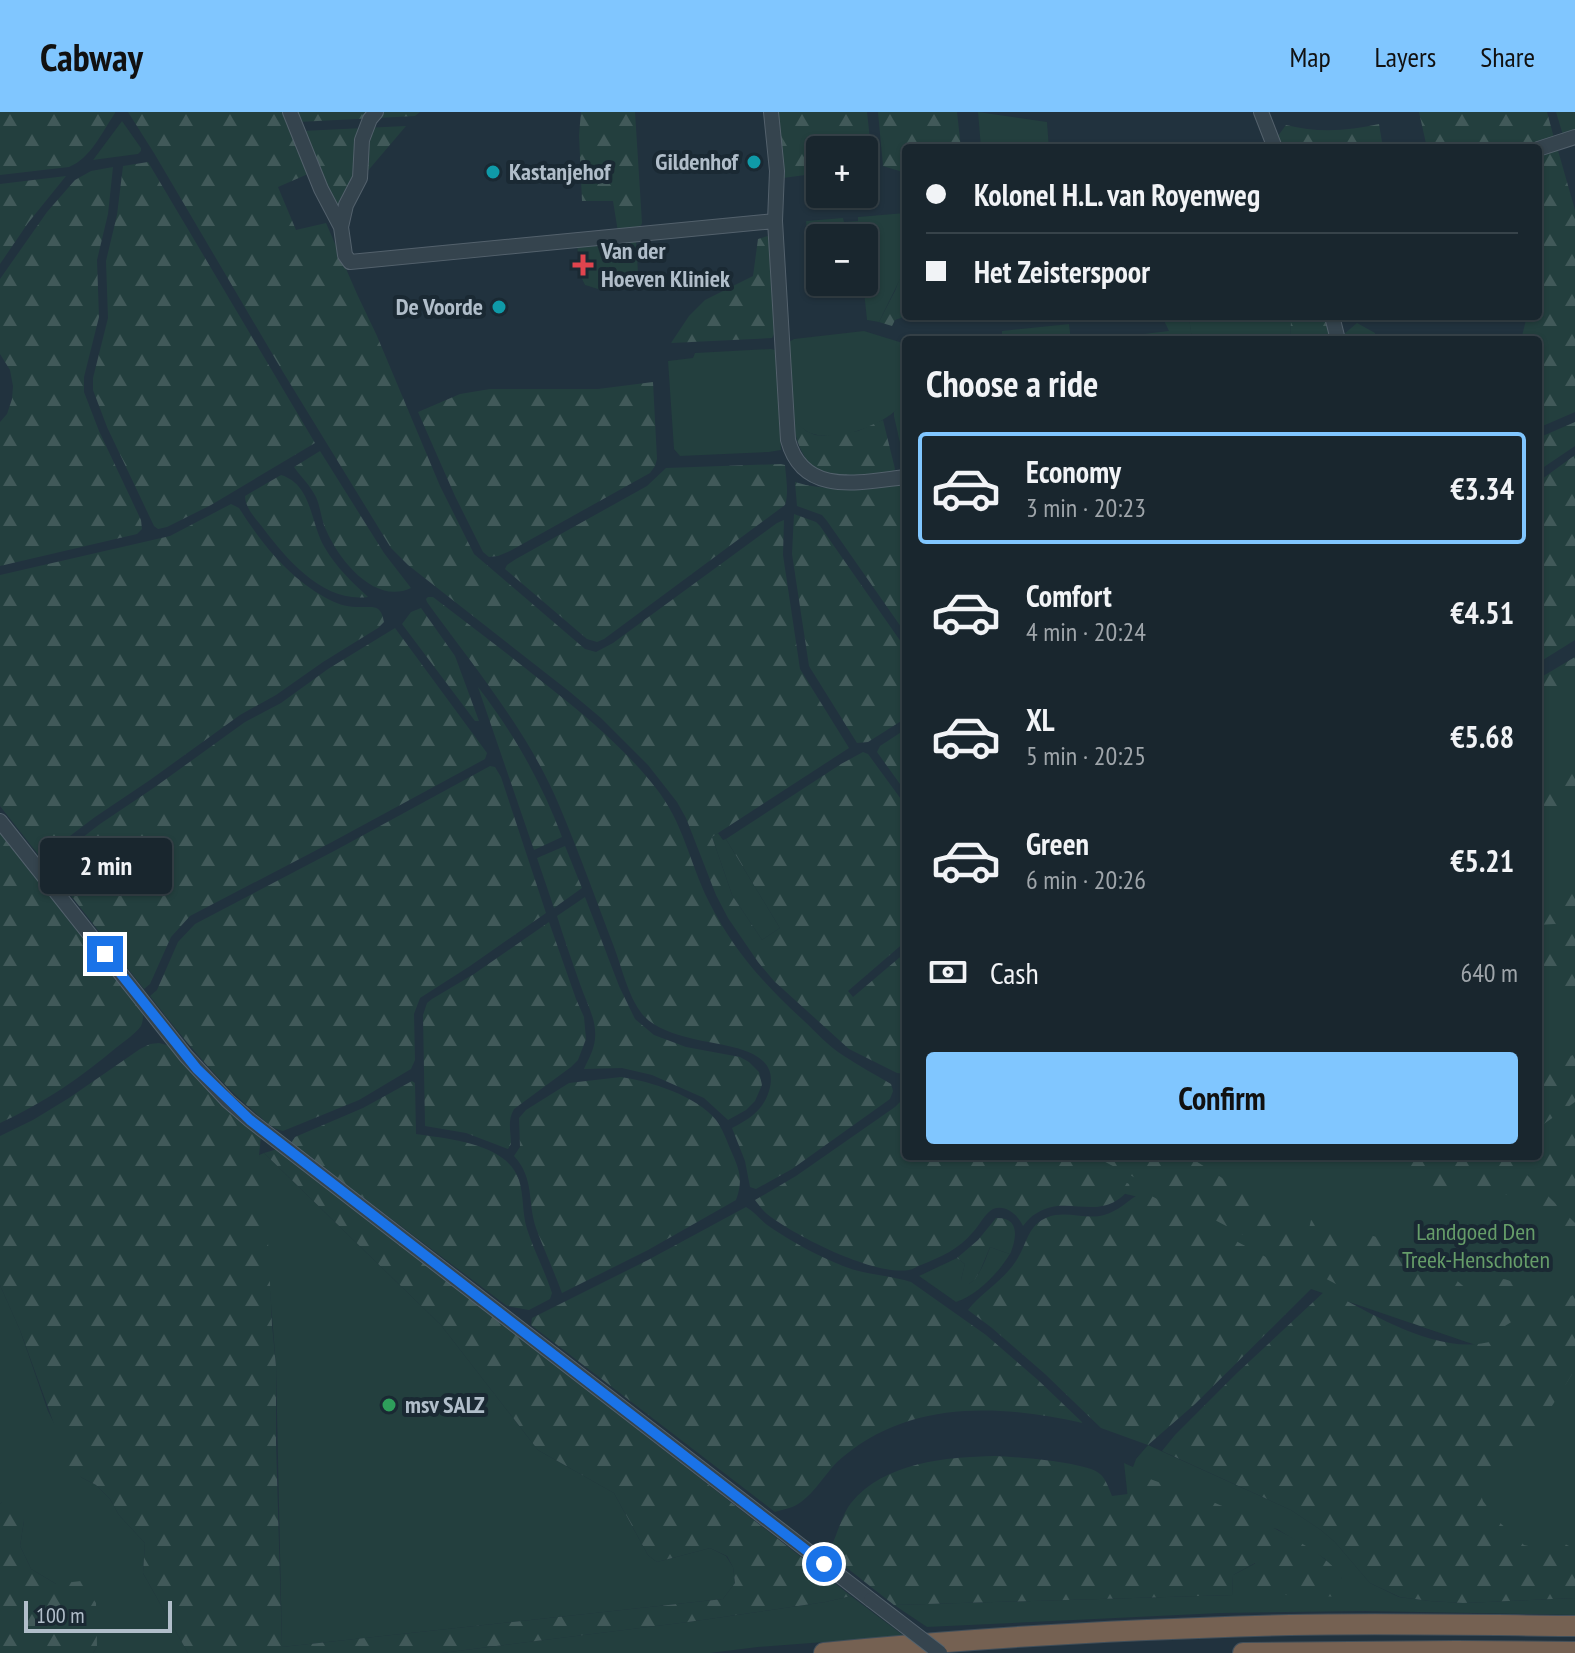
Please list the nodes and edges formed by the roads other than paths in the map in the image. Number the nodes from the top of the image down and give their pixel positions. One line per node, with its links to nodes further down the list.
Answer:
1 (290, 112): 9 (street)
2 (376, 112): 9 (street)
3 (771, 112): 8 (street)
4 (1261, 112): 6 (street)
5 (1575, 137): 7 (street)
6 (1273, 144)
7 (1542, 148)
8 (775, 221): 9 (street); 10 (street)
9 (341, 227)
10 (902, 478)
11 (0, 821): 15 (street, bridge)
12 (1575, 1626): 14 (highway)
13 (1575, 1652): 16 (highway)
14 (824, 1653)
15 (940, 1653)
16 (1243, 1653)

